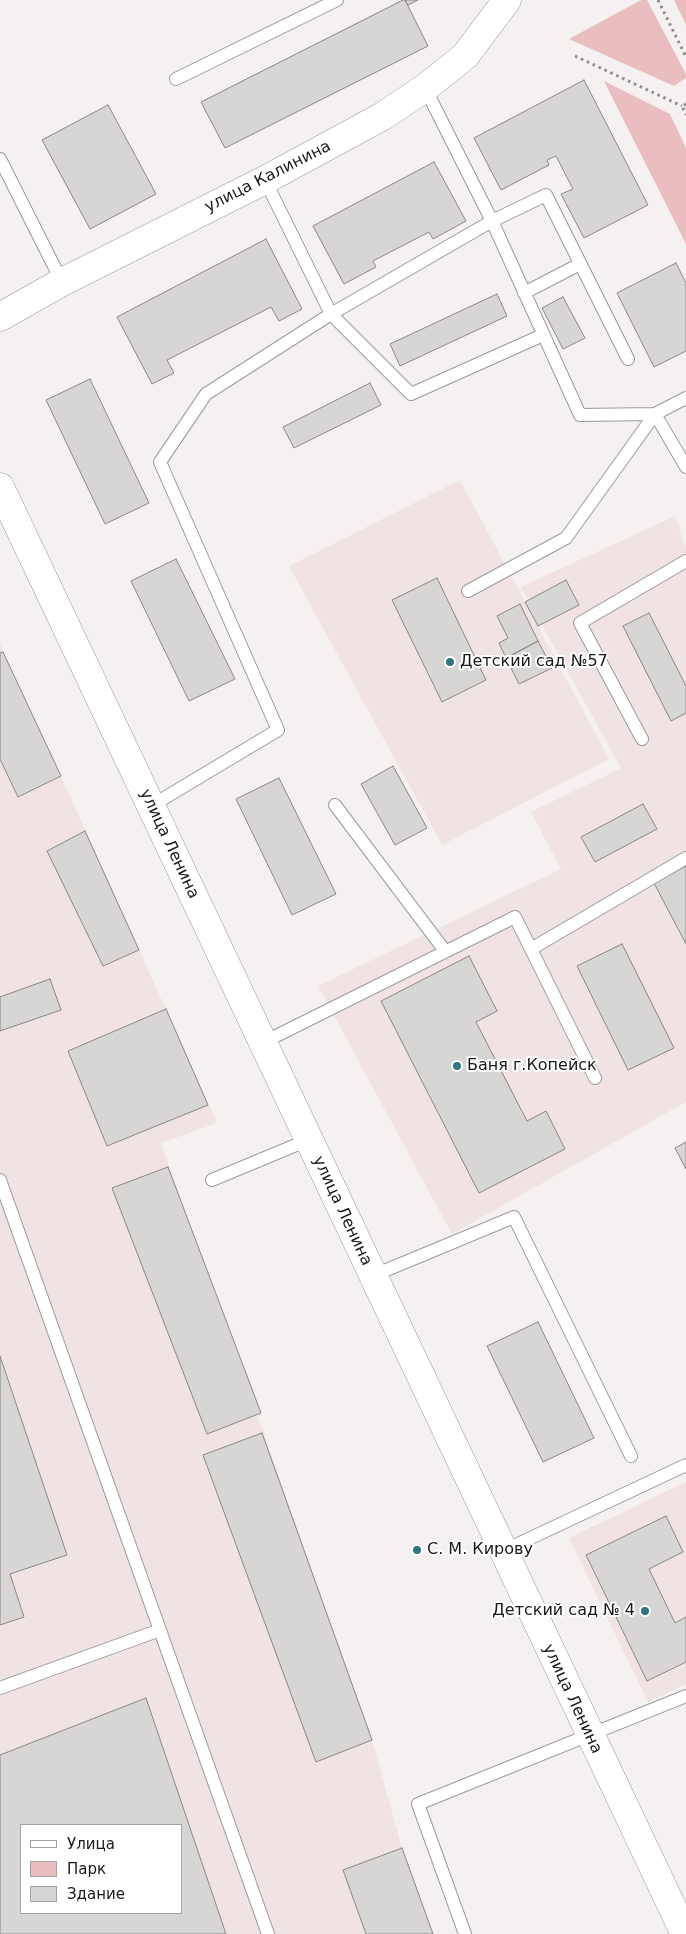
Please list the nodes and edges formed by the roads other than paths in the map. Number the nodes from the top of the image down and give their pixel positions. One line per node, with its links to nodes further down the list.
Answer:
1 (337, 0): 3 (lane)
2 (507, 0): 4 (street, улица Калинина)
3 (176, 79)
4 (425, 88): 6 (street, улица Калинина); 7 (lane)
5 (0, 159): 9 (lane)
6 (265, 180): 9 (street, улица Калинина); 11 (lane)
7 (492, 221): 8 (lane); 10 (lane); 11 (lane)
8 (580, 264): 10 (lane); 14 (lane)
9 (62, 282): 12 (street, улица Калинина)
10 (524, 293): 13 (lane)
11 (331, 314): 13 (lane); 23 (lane)
12 (0, 317)
13 (543, 335): 16 (lane)
14 (628, 359)
15 (686, 398): 16 (lane)
16 (655, 414): 17 (lane); 20 (lane)
17 (686, 467)
18 (0, 487): 23 (street, улица Ленина)
19 (686, 561): 21 (lane)
20 (468, 592)
21 (642, 739)
22 (336, 805): 26 (lane)
23 (151, 806): 27 (street, улица Ленина)
24 (686, 858): 25 (lane)
25 (532, 949): 26 (lane); 28 (lane)
26 (445, 951): 27 (lane)
27 (262, 1043): 29 (street, улица Ленина)
28 (595, 1078)
29 (308, 1140): 31 (lane); 32 (street, улица Ленина)
30 (0, 1180): 36 (lane)
31 (212, 1180)
32 (372, 1276): 33 (lane); 35 (street, улица Ленина)
33 (631, 1456)
34 (686, 1465): 35 (lane)
35 (503, 1551): 39 (street, улица Ленина)
36 (160, 1630): 37 (lane); 40 (lane)
37 (0, 1688)
38 (686, 1696): 39 (lane)
39 (589, 1736): 41 (lane); 42 (street, улица Ленина)
40 (268, 1934)
41 (465, 1934)
42 (685, 1934)

